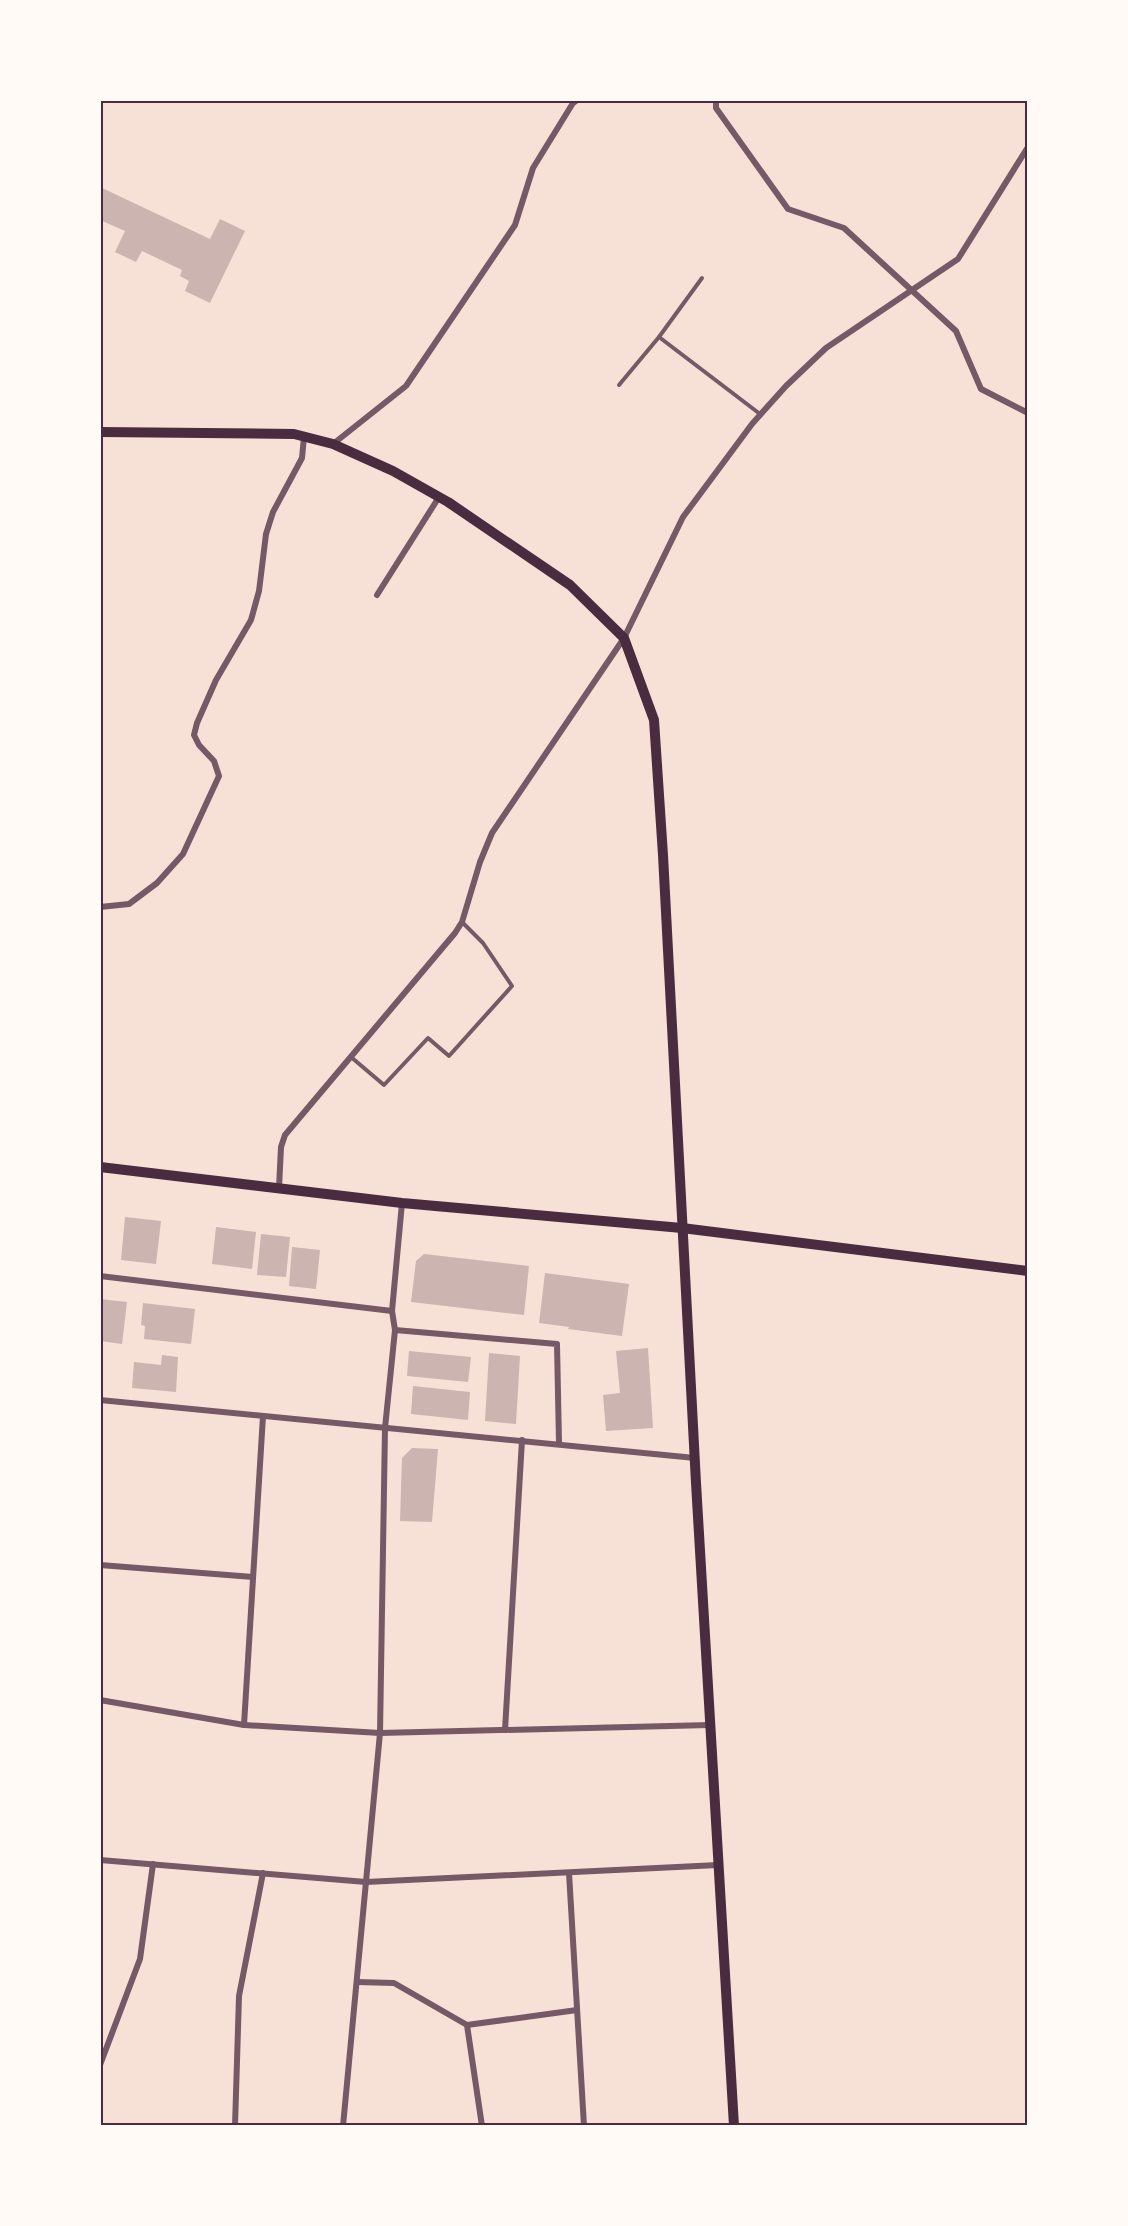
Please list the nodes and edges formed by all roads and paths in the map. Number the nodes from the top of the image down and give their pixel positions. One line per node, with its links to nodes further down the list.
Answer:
1 (577, 100): 12 (street)
2 (716, 100): 5 (street)
3 (1028, 147): 5 (street)
4 (702, 278): 6 (lane)
5 (911, 290): 8 (street); 9 (street)
6 (660, 337): 7 (lane); 8 (lane)
7 (619, 386)
8 (760, 414): 15 (street)
9 (1028, 414)
10 (100, 432): 11 (main road)
11 (304, 437): 12 (main road); 16 (street)
12 (333, 444): 13 (main road)
13 (439, 497): 14 (street); 15 (main road)
14 (377, 595)
15 (624, 638): 17 (street); 22 (main road)
16 (100, 907)
17 (462, 922): 18 (street); 18 (lane)
18 (350, 1057): 20 (street)
19 (100, 1167): 20 (main road)
20 (279, 1188): 21 (main road)
21 (402, 1203): 22 (main road); 25 (street)
22 (682, 1228): 23 (main road); 32 (main road)
23 (1028, 1271)
24 (100, 1276): 25 (street)
25 (392, 1311): 26 (street)
26 (395, 1329): 29 (street); 31 (street)
27 (100, 1400): 28 (street)
28 (263, 1416): 29 (street); 34 (street)
29 (385, 1428): 30 (street); 39 (street)
30 (522, 1440): 31 (street); 38 (street)
31 (559, 1443): 32 (street)
32 (695, 1458): 37 (main road)
33 (100, 1565): 34 (street)
34 (253, 1576): 36 (street)
35 (100, 1700): 36 (street)
36 (243, 1725): 39 (street)
37 (710, 1725): 38 (street); 42 (main road)
38 (505, 1730): 39 (street)
39 (380, 1733): 45 (street)
40 (100, 1860): 41 (street)
41 (153, 1864): 44 (street); 49 (street)
42 (718, 1865): 43 (street); 54 (main road)
43 (569, 1872): 45 (street); 47 (street)
44 (263, 1874): 45 (street); 50 (street)
45 (366, 1882): 46 (street)
46 (357, 1982): 48 (street); 51 (street)
47 (577, 2010): 48 (street); 53 (street)
48 (467, 2025): 52 (street)
49 (100, 2065)
50 (235, 2126)
51 (343, 2126)
52 (482, 2126)
53 (584, 2126)
54 (734, 2126)

